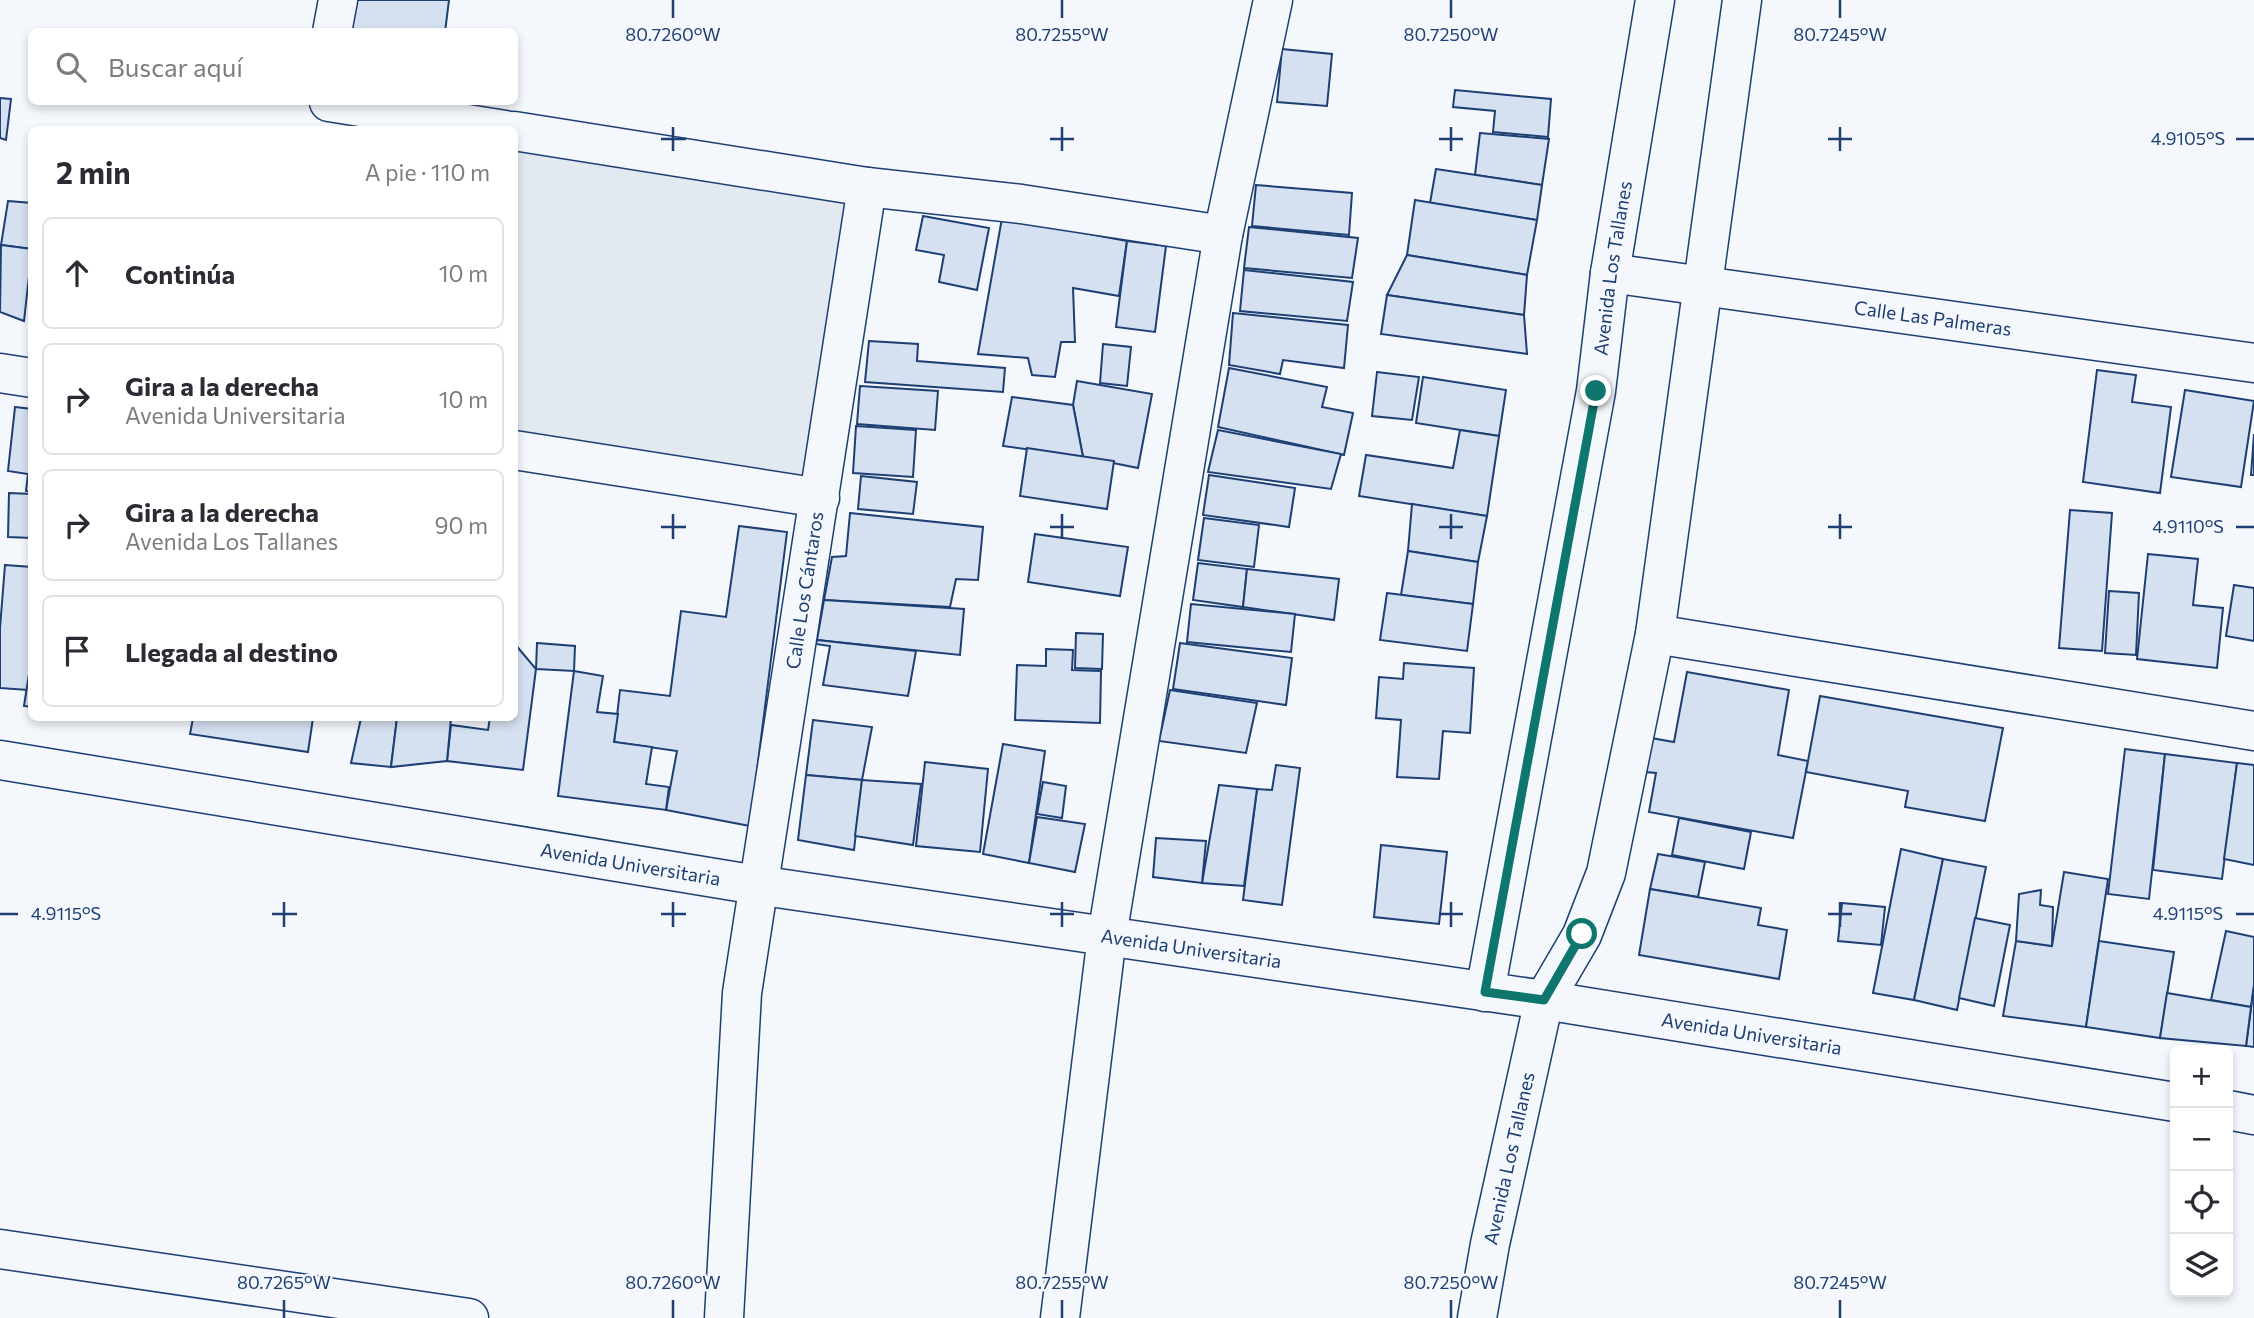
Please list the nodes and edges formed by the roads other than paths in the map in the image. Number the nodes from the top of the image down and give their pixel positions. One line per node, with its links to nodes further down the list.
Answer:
1 (338, 0): 5 (street)
2 (1273, 0): 12 (street)
3 (1655, 0): 13 (street, Avenida Los Tallanes)
4 (1742, 0): 14 (street, Avenida Los Tallanes)
5 (333, 28)
6 (320, 105): 8 (street)
7 (348, 105): 9 (street)
8 (317, 126)
9 (480, 126)
10 (518, 132): 11 (street)
11 (867, 187): 12 (street); 19 (street, Calle Los Cántaros)
12 (1223, 235): 24 (street)
13 (1610, 273): 14 (street, Calle Las Palmeras); 25 (street, Avenida Los Tallanes)
14 (1704, 286): 15 (street, Calle Las Palmeras); 20 (street, Avenida Los Tallanes)
15 (2254, 363)
16 (0, 373): 17 (street)
17 (28, 376)
18 (518, 451): 19 (street)
19 (820, 498): 23 (street, Calle Los Cántaros)
20 (1655, 634): 21 (street); 26 (street, Avenida Los Tallanes)
21 (2254, 731)
22 (0, 760): 23 (street, Avenida Universitaria)
23 (757, 885): 24 (street, Avenida Universitaria); 32 (street, Calle Los Cántaros)
24 (1107, 936): 25 (street, Avenida Universitaria); 33 (street)
25 (1485, 992): 26 (street, Avenida Universitaria)
26 (1544, 1000): 27 (street, Avenida Universitaria); 34 (street, Avenida Los Tallanes)
27 (2170, 1101)
28 (2233, 1111): 29 (street)
29 (2254, 1115)
30 (0, 1249): 31 (street)
31 (469, 1318)
32 (724, 1318)
33 (1060, 1318)
34 (1477, 1318)

